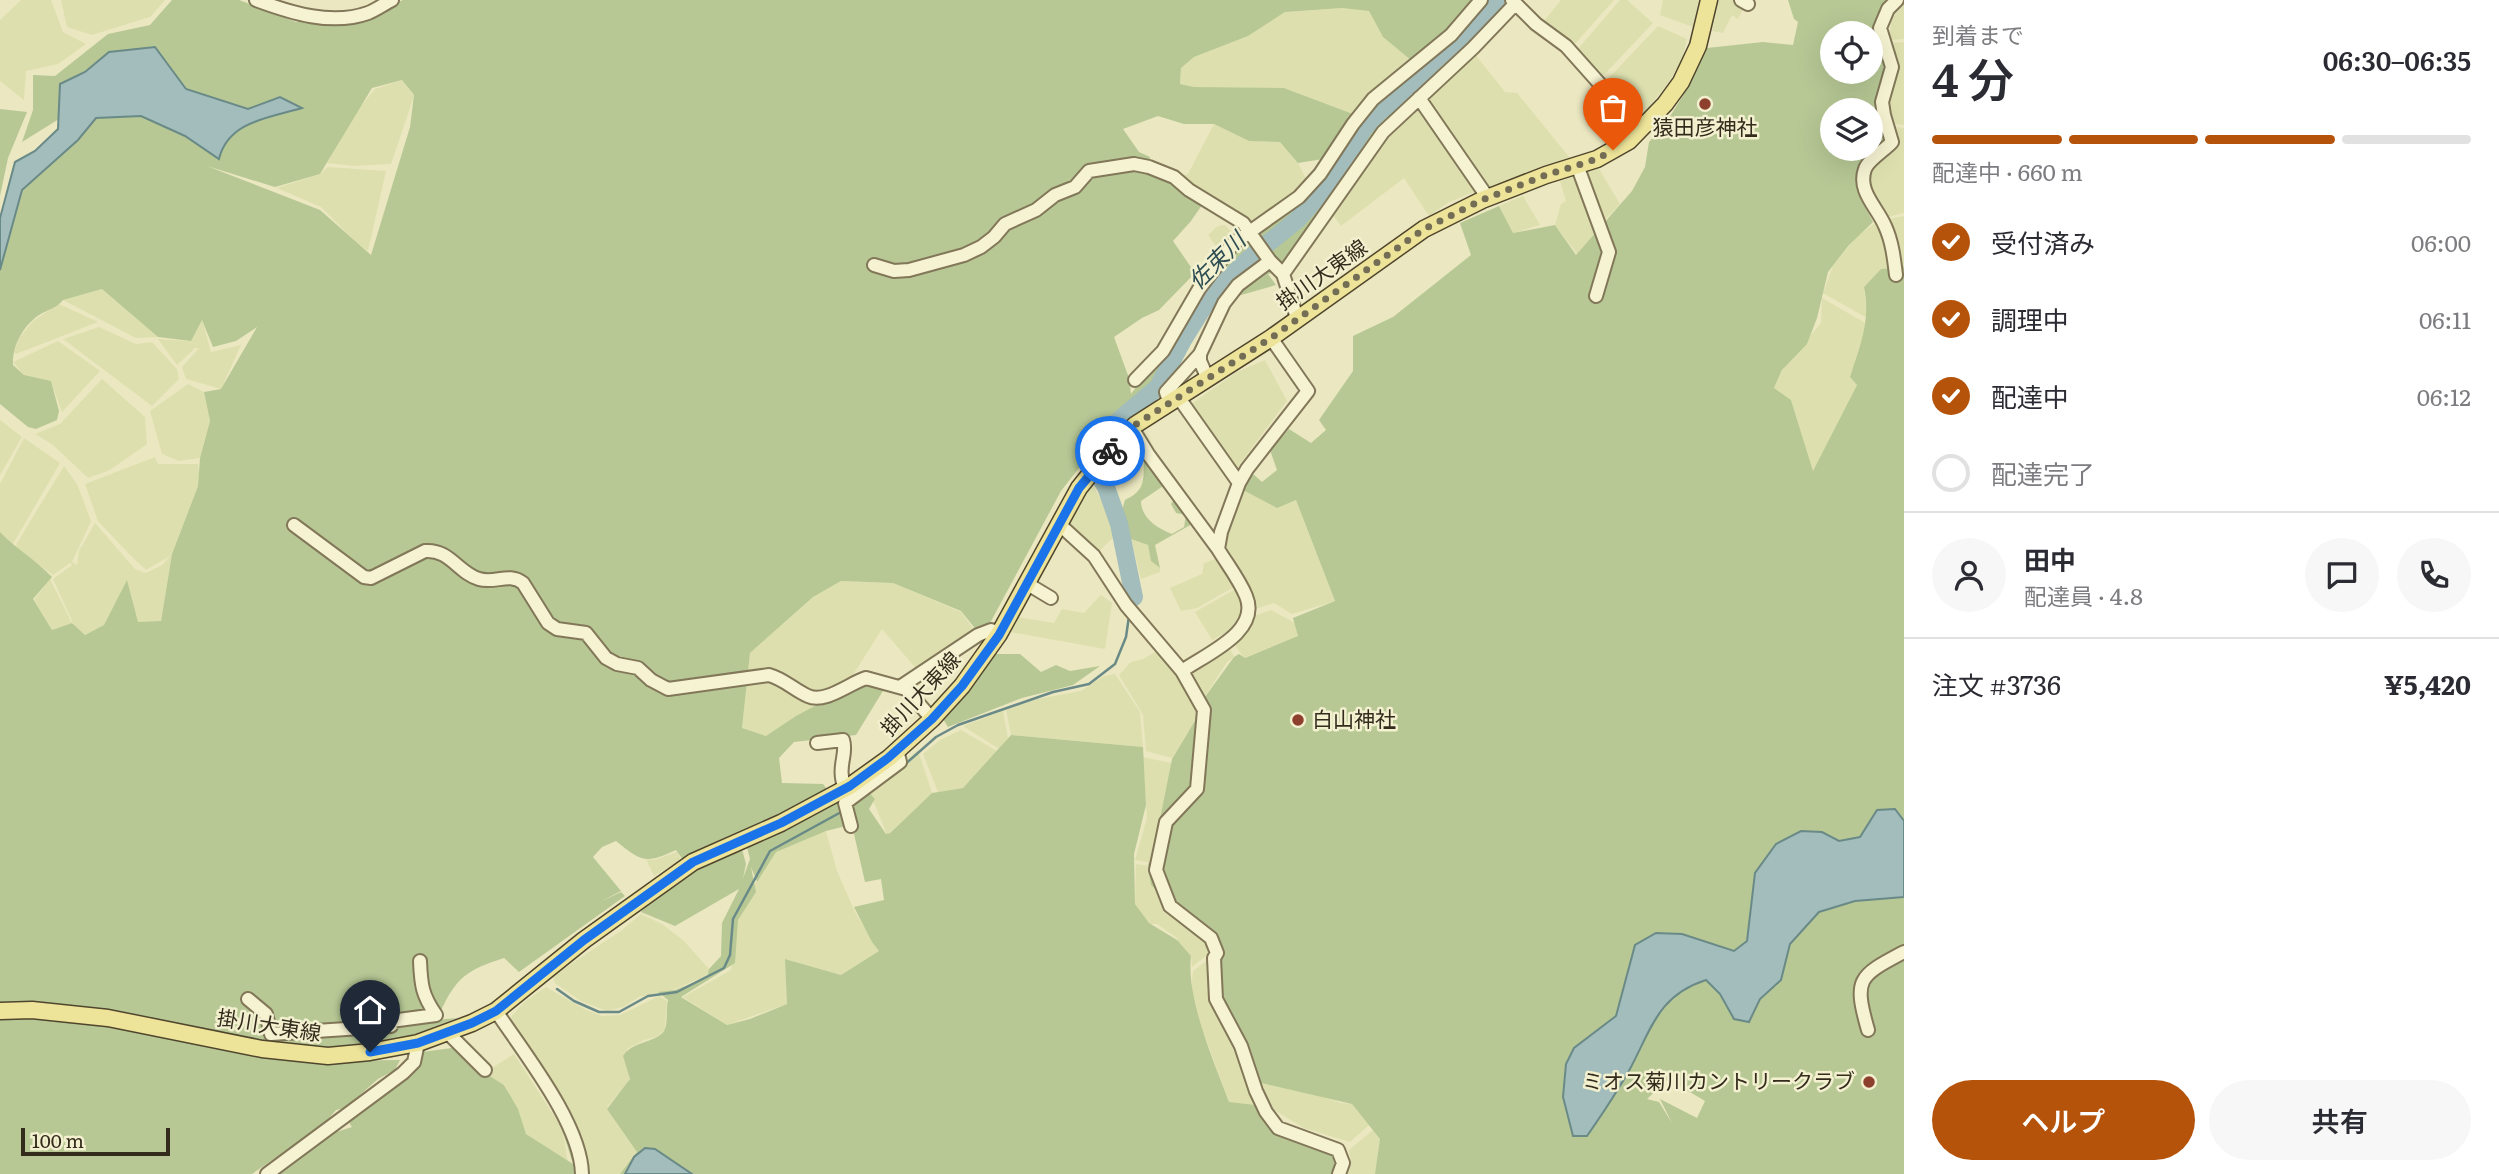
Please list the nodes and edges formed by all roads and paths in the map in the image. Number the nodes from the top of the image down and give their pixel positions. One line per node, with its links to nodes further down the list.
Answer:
1 (256, 0): 2 (street)
2 (392, 0)
3 (1481, 0): 11 (street)
4 (1709, 0): 8 (main road, 掛川大東線)
5 (1897, 0): 15 (street)
6 (1513, 2): 7 (street); 8 (street)
7 (1419, 98): 10 (street); 14 (street)
8 (1640, 129): 9 (main road, 掛川大東線)
9 (1577, 165): 10 (main road, 掛川大東線); 16 (street)
10 (1488, 198): 17 (main road, 掛川大東線)
11 (1250, 232): 12 (street); 13 (street); 21 (street)
12 (1269, 258): 14 (street); 19 (street)
13 (874, 265)
14 (1283, 274): 17 (street)
15 (1896, 275)
16 (1596, 296)
17 (1297, 318): 18 (main road, 掛川大東線)
18 (1271, 338): 20 (main road, 掛川大東線); 24 (street)
19 (1200, 354): 20 (street); 22 (street)
20 (1209, 379): 22 (main road, 掛川大東線)
21 (1135, 380)
22 (1174, 401): 23 (main road, 掛川大東線); 24 (street)
23 (1132, 428): 25 (main road, 掛川大東線); 27 (street)
24 (1239, 483): 27 (street)
25 (1059, 524): 28 (main road, 掛川大東線); 31 (street)
26 (294, 525): 32 (street)
27 (1218, 549): 31 (street)
28 (1026, 583): 29 (street); 30 (main road, 掛川大東線)
29 (1051, 598)
30 (1000, 632): 32 (street); 33 (main road, 掛川大東線)
31 (1182, 671): 50 (street)
32 (900, 687): 33 (street)
33 (932, 719): 35 (main road, 掛川大東線)
34 (817, 744): 35 (street)
35 (845, 801): 36 (street); 41 (main road, 掛川大東線)
36 (851, 827)
37 (1904, 952): 43 (street)
38 (420, 961): 42 (street)
39 (248, 999): 42 (street)
40 (0, 1010): 46 (main road, 掛川大東線)
41 (496, 1011): 44 (main road, 掛川大東線); 49 (street)
42 (343, 1029): 46 (street)
43 (1868, 1030)
44 (447, 1032): 45 (main road, 掛川大東線); 47 (street)
45 (418, 1043): 46 (main road, 掛川大東線); 48 (street)
46 (344, 1055)
47 (485, 1070)
48 (267, 1174)
49 (582, 1174)
50 (1339, 1174)

